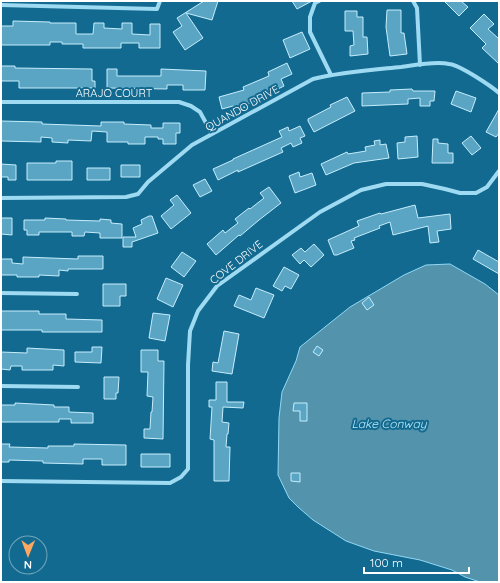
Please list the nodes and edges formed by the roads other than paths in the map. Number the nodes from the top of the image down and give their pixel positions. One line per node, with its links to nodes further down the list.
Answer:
1 (160, 1): 4 (street)
2 (319, 1): 7 (street)
3 (413, 1): 6 (street)
4 (20, 4): 5 (street)
5 (1, 5)
6 (420, 65): 7 (street, QUANDO DRIVE); 8 (street, QUANDO DRIVE)
7 (331, 75): 10 (street, QUANDO DRIVE)
8 (499, 93)
9 (1, 102): 10 (street, ARAJO COURT)
10 (212, 134): 12 (street, QUANDO DRIVE)
11 (499, 171): 17 (street, COVE DRIVE)
12 (1, 198)
13 (1, 293): 14 (street)
14 (77, 294)
15 (1, 386): 16 (street)
16 (78, 387)
17 (1, 481)

